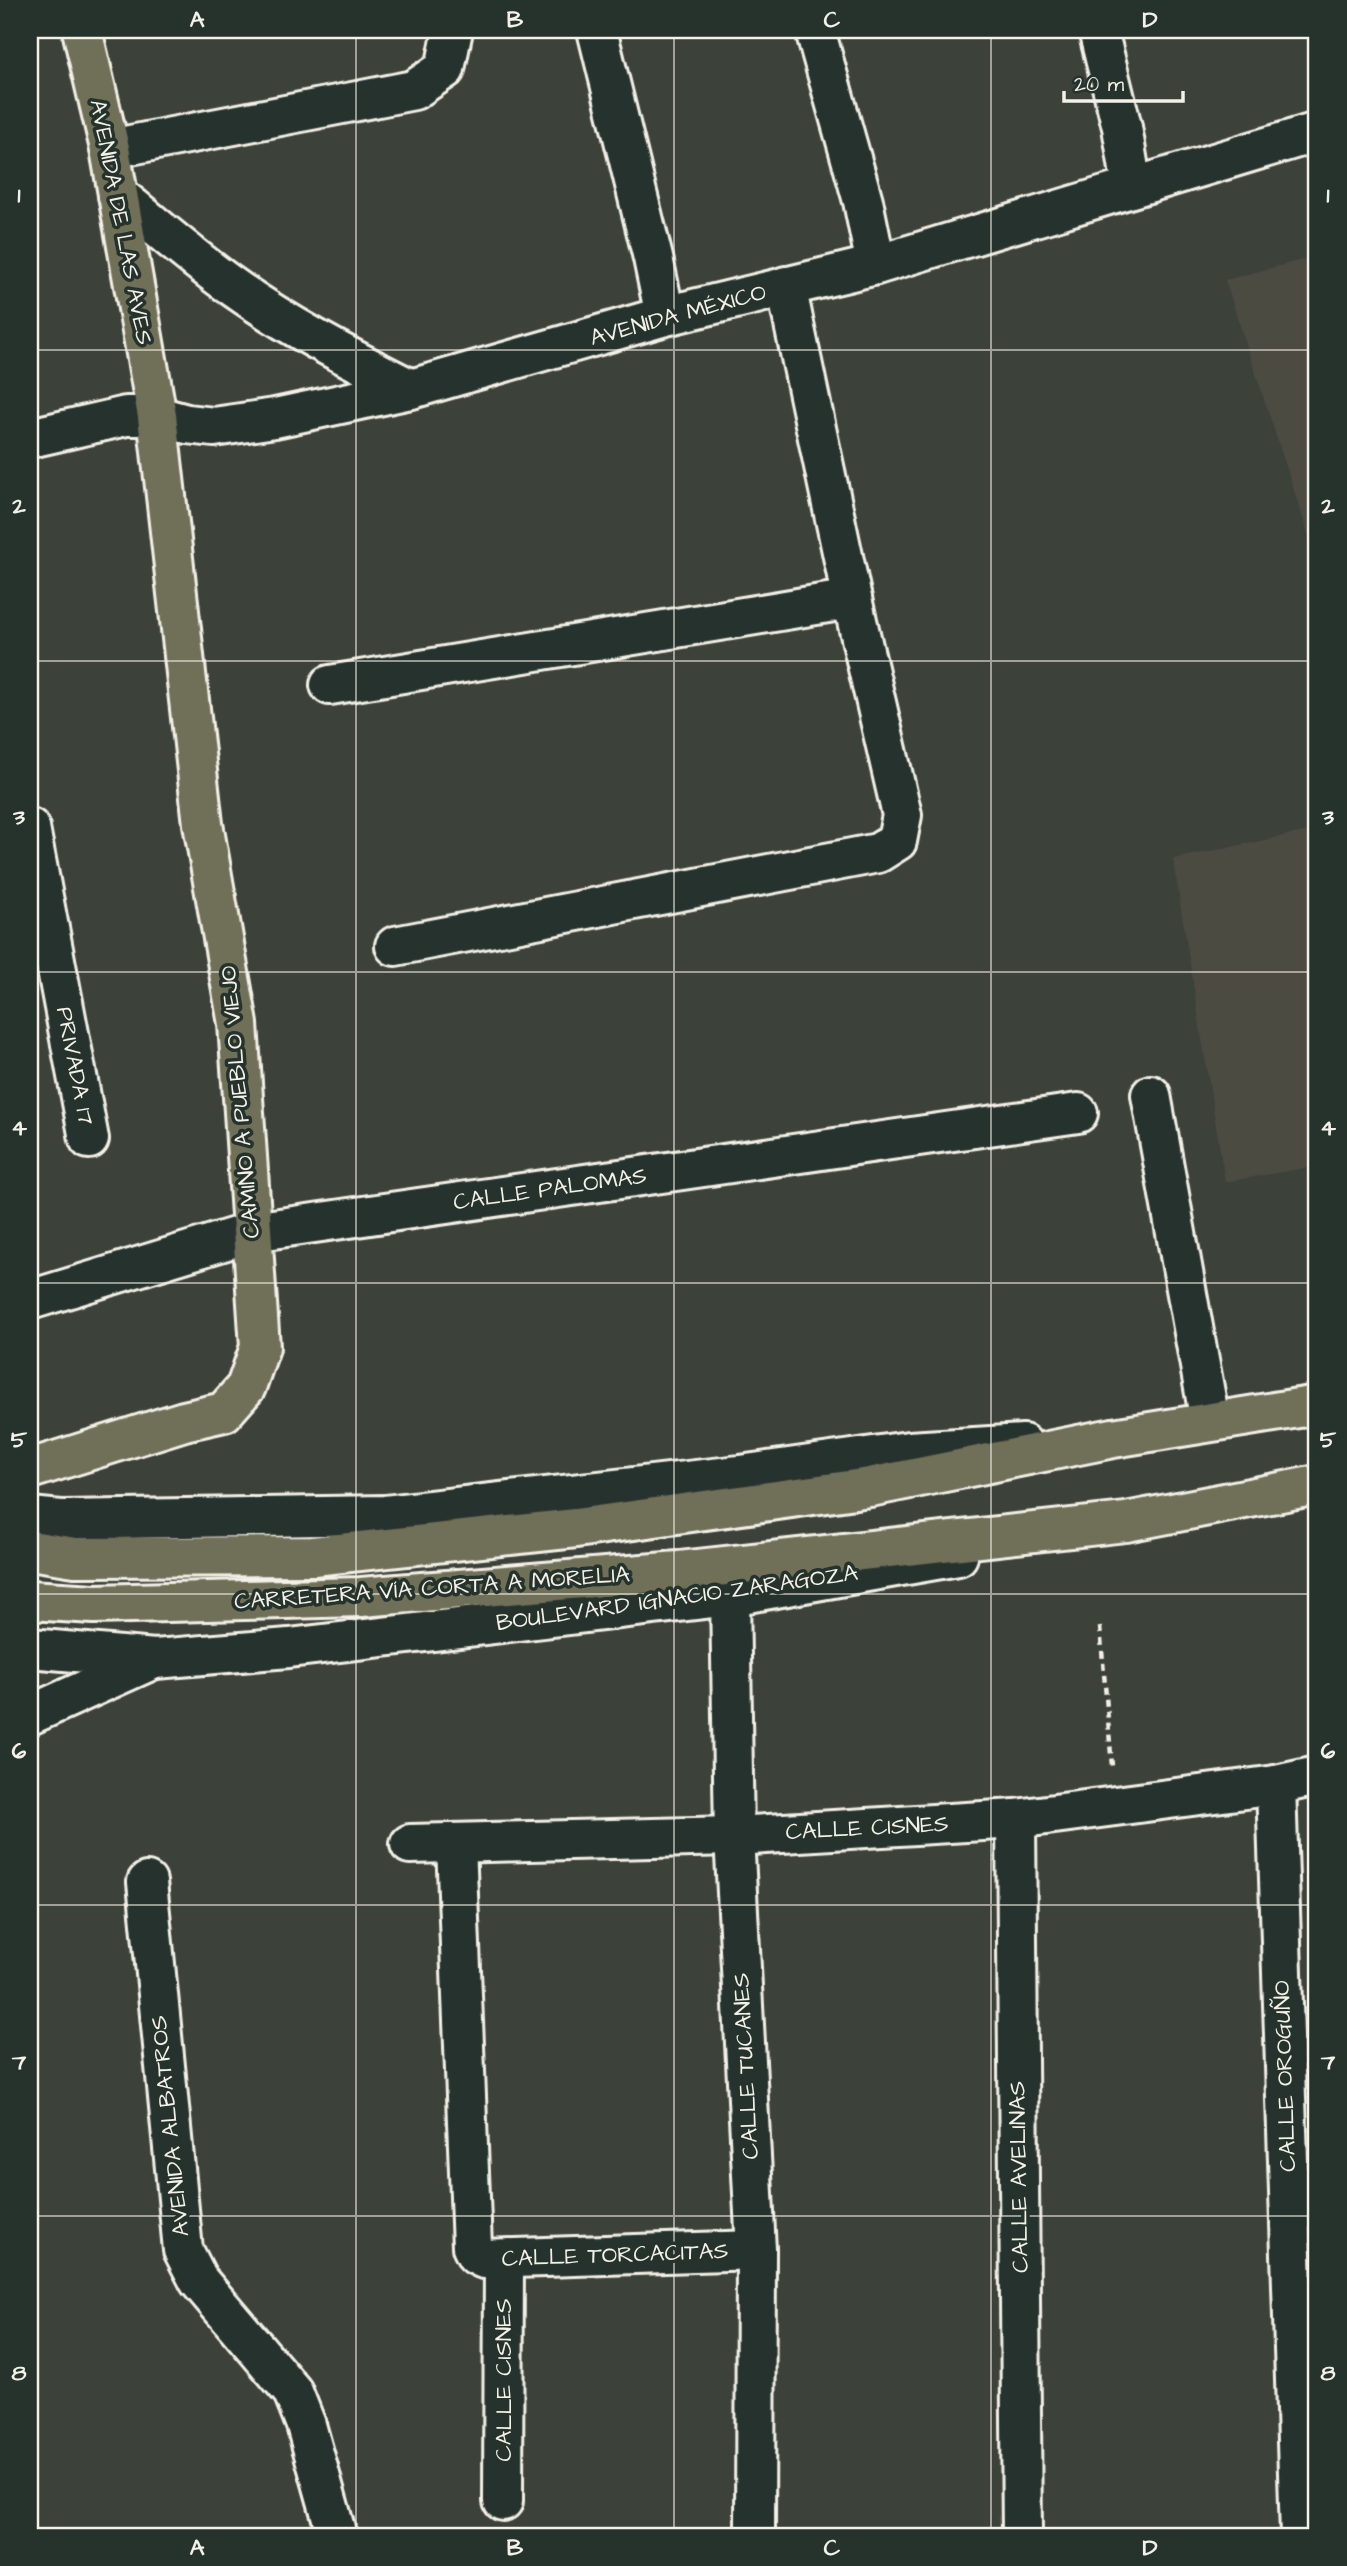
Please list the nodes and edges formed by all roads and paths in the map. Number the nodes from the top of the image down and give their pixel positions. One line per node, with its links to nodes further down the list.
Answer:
1 (82, 30): 7 (main road, AVENIDA DE LAS AVES)
2 (453, 30): 7 (street)
3 (597, 30): 12 (street)
4 (815, 30): 10 (street)
5 (1098, 30): 8 (street)
6 (1317, 132): 8 (street, AVENIDA MÉXICO)
7 (110, 149): 9 (main road, AVENIDA DE LAS AVES)
8 (1132, 187): 10 (street, AVENIDA MÉXICO)
9 (118, 195): 13 (street); 14 (main road, AVENIDA DE LAS AVES)
10 (876, 265): 11 (street, AVENIDA MÉXICO)
11 (786, 286): 12 (street, AVENIDA MÉXICO); 16 (street)
12 (665, 316): 13 (street, AVENIDA MÉXICO)
13 (411, 389): 14 (street, AVENIDA MÉXICO)
14 (156, 416): 15 (street, AVENIDA MÉXICO); 23 (main road, CAMINO A PUEBLO VIEJO)
15 (30, 438)
16 (852, 599): 17 (street); 19 (street)
17 (330, 685)
18 (30, 828): 22 (street, PRIVADA 17)
19 (395, 946)
20 (1151, 1095): 26 (street)
21 (1077, 1113): 23 (street, CALLE PALOMAS)
22 (89, 1139)
23 (252, 1232): 24 (street, CALLE PALOMAS); 28 (main road, CAMINO A PUEBLO VIEJO)
24 (30, 1300)
25 (1317, 1405): 26 (main road)
26 (1210, 1421): 27 (main road)
27 (1113, 1438): 30 (street); 32 (main road, CARRETERA VÍA CORTA A MORELIA)
28 (30, 1469)
29 (1317, 1485): 31 (main road, BOULEVARD IGNACIO ZARAGOZA)
30 (30, 1517)
31 (1126, 1521): 33 (street, BOULEVARD IGNACIO ZARAGOZA); 34 (main road, CARRETERA VÍA CORTA A MORELIA)
32 (30, 1550)
33 (730, 1596): 37 (street, BOULEVARD IGNACIO ZARAGOZA); 43 (street, CALLE TUCANES)
34 (30, 1600)
35 (1100, 1628): 41 (path)
36 (30, 1648): 37 (street, BOULEVARD IGNACIO ZARAGOZA)
37 (155, 1659): 38 (street)
38 (30, 1715)
39 (1317, 1776): 40 (street, CALLE CISNES)
40 (1276, 1784): 41 (street, CALLE CISNES); 53 (street, CALLE OROGUÑO)
41 (1116, 1805): 42 (street, CALLE CISNES)
42 (1016, 1819): 43 (street, CALLE CISNES); 52 (street, CALLE AVELINAS)
43 (734, 1836): 45 (street, CALLE CISNES); 47 (street, CALLE TUCANES)
44 (410, 1844): 45 (street, CALLE CISNES)
45 (456, 1844): 48 (street, CALLE CISNES)
46 (146, 1882): 50 (street, AVENIDA ALBATROS)
47 (756, 2250): 48 (street, CALLE TORCACITAS); 51 (street, CALLE TUCANES)
48 (490, 2257): 49 (street, CALLE CISNES)
49 (503, 2501)
50 (337, 2536)
51 (755, 2536)
52 (1022, 2536)
53 (1300, 2536)

